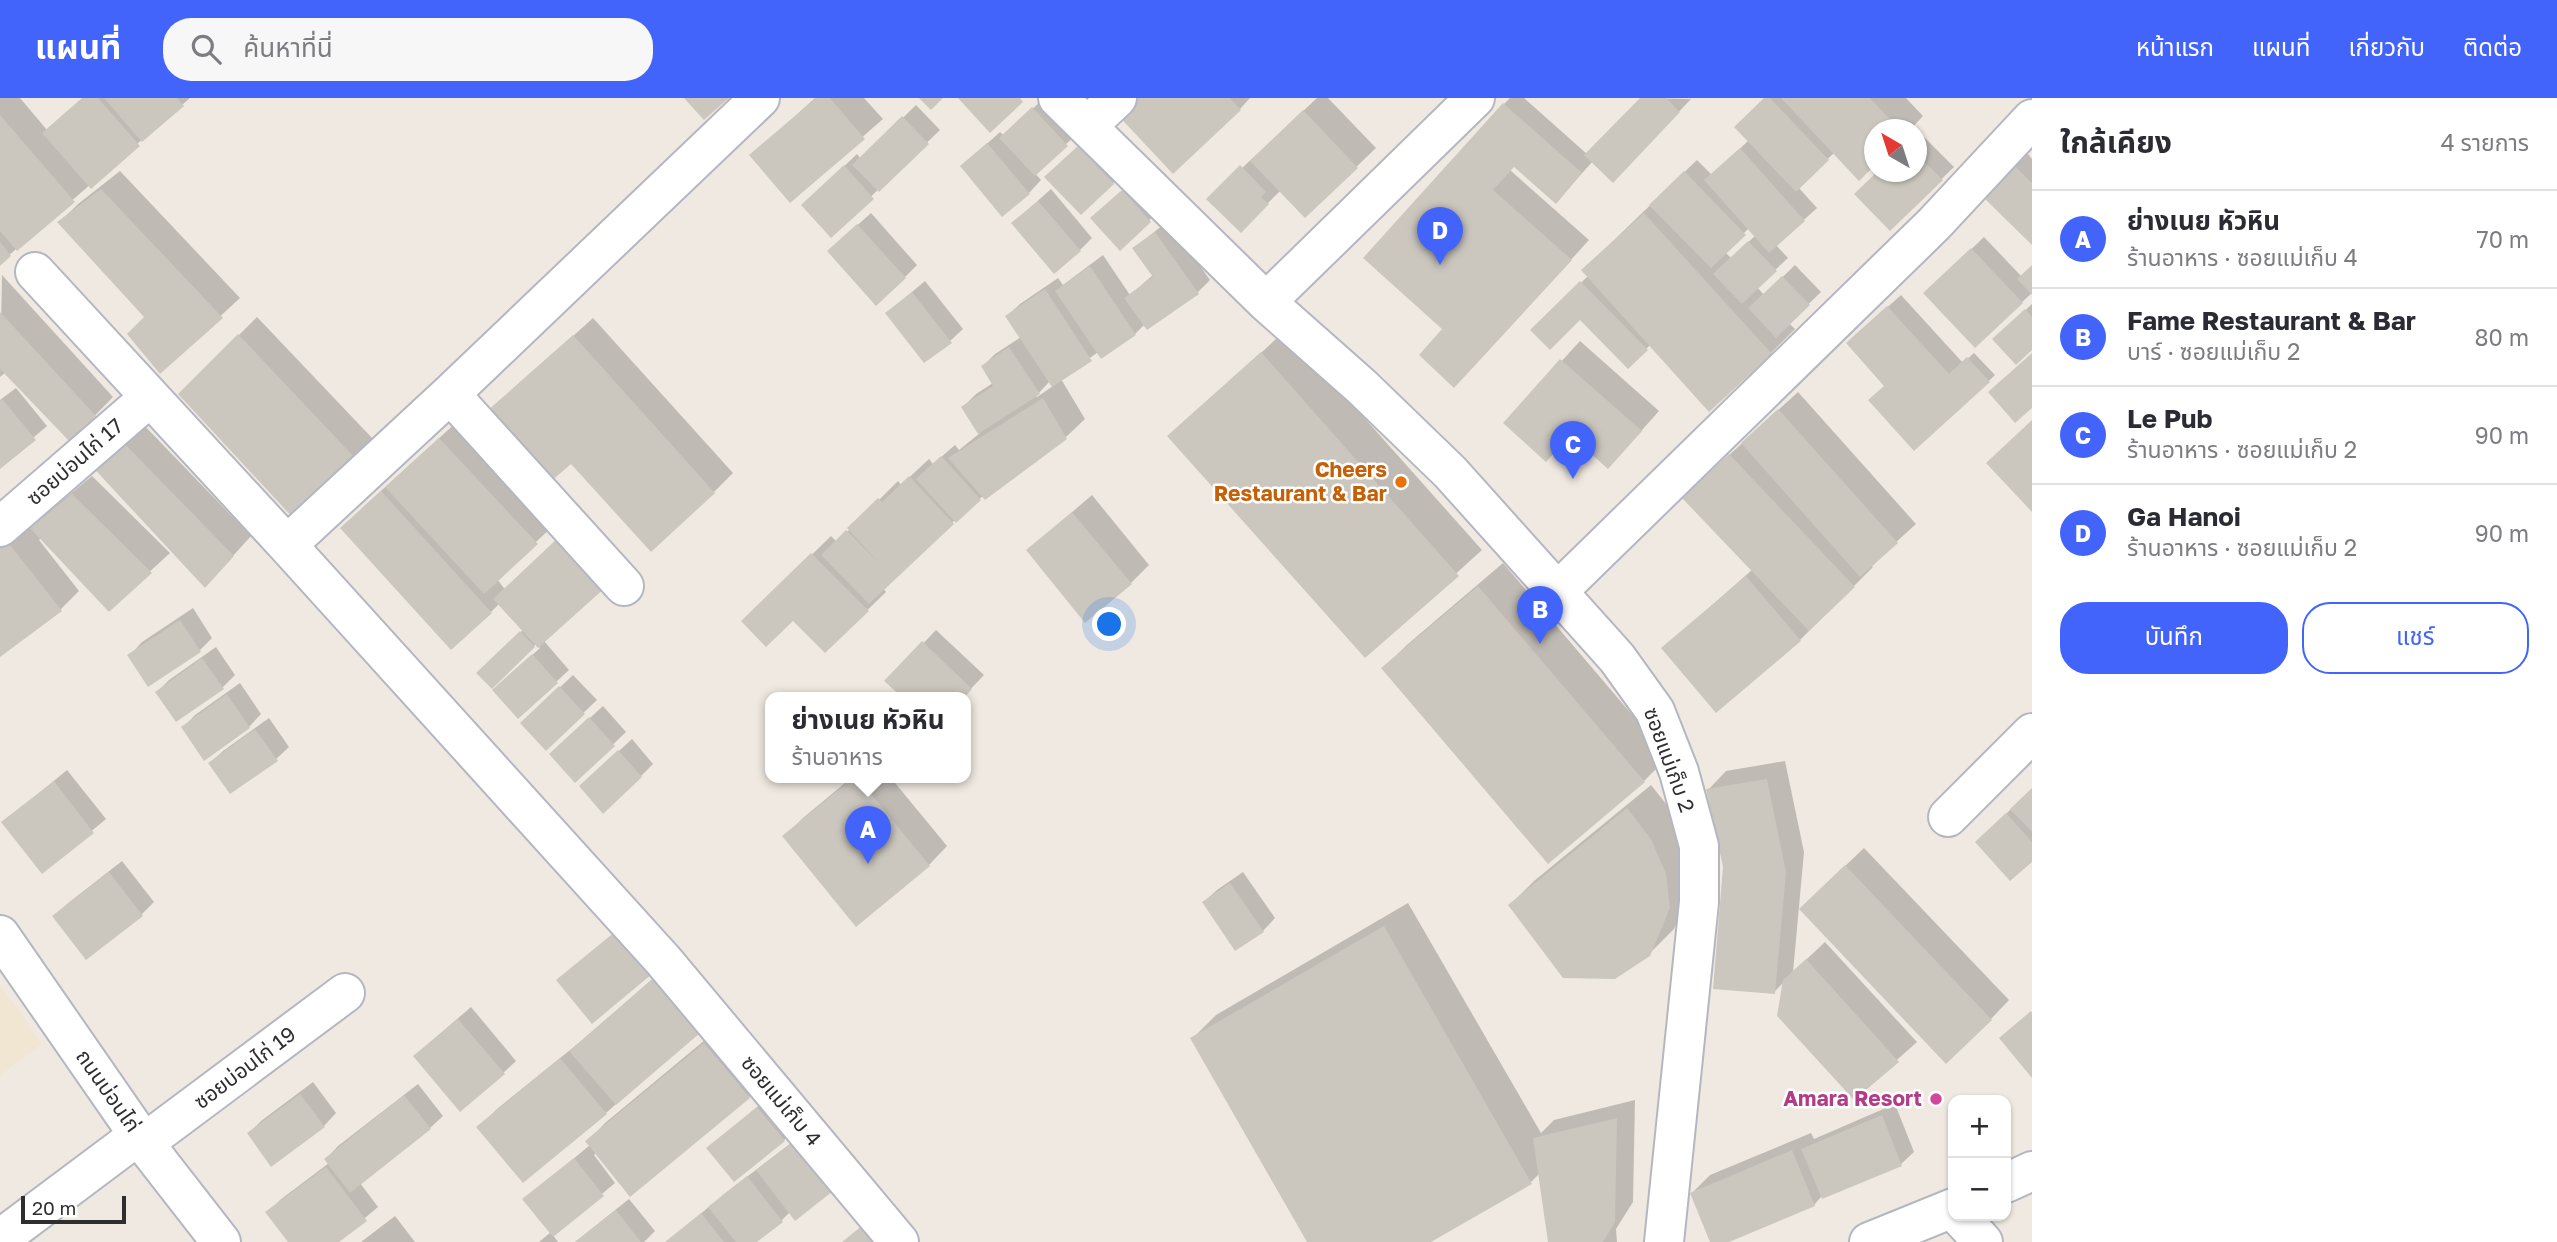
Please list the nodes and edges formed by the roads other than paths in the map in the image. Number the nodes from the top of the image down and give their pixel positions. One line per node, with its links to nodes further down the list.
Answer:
1 (760, 98): 9 (street)
2 (1058, 98): 6 (street, ซอยแม่เก็บ 2)
3 (1117, 98): 6 (street)
4 (1475, 98): 8 (street)
5 (2032, 118): 14 (street)
6 (1087, 126): 8 (street, ซอยแม่เก็บ 2)
7 (35, 272): 10 (street, ซอยแม่เก็บ 4)
8 (1266, 302): 14 (street, ซอยแม่เก็บ 2)
9 (450, 394): 12 (street); 13 (street)
10 (150, 397): 11 (street, ซอยบ่อนไก่ 17); 12 (street, ซอยแม่เก็บ 4)
11 (0, 527)
12 (287, 545): 26 (street, ซอยแม่เก็บ 4)
13 (624, 586)
14 (1556, 593): 27 (street, ซอยแม่เก็บ 2)
15 (2032, 733): 16 (street)
16 (1948, 817)
17 (0, 935): 19 (street, ถนนบ่อนไก่)
18 (345, 993): 19 (street, ซอยบ่อนไก่ 19)
19 (141, 1139): 24 (street, ซอยบ่อนไก่ 19); 25 (street, ถนนบ่อนไก่)
20 (2032, 1171): 21 (street)
21 (2011, 1181)
22 (1948, 1210): 28 (street)
23 (1964, 1221): 29 (street)
24 (0, 1239)
25 (220, 1242)
26 (899, 1242)
27 (1664, 1242)
28 (1869, 1242)
29 (1983, 1242)

